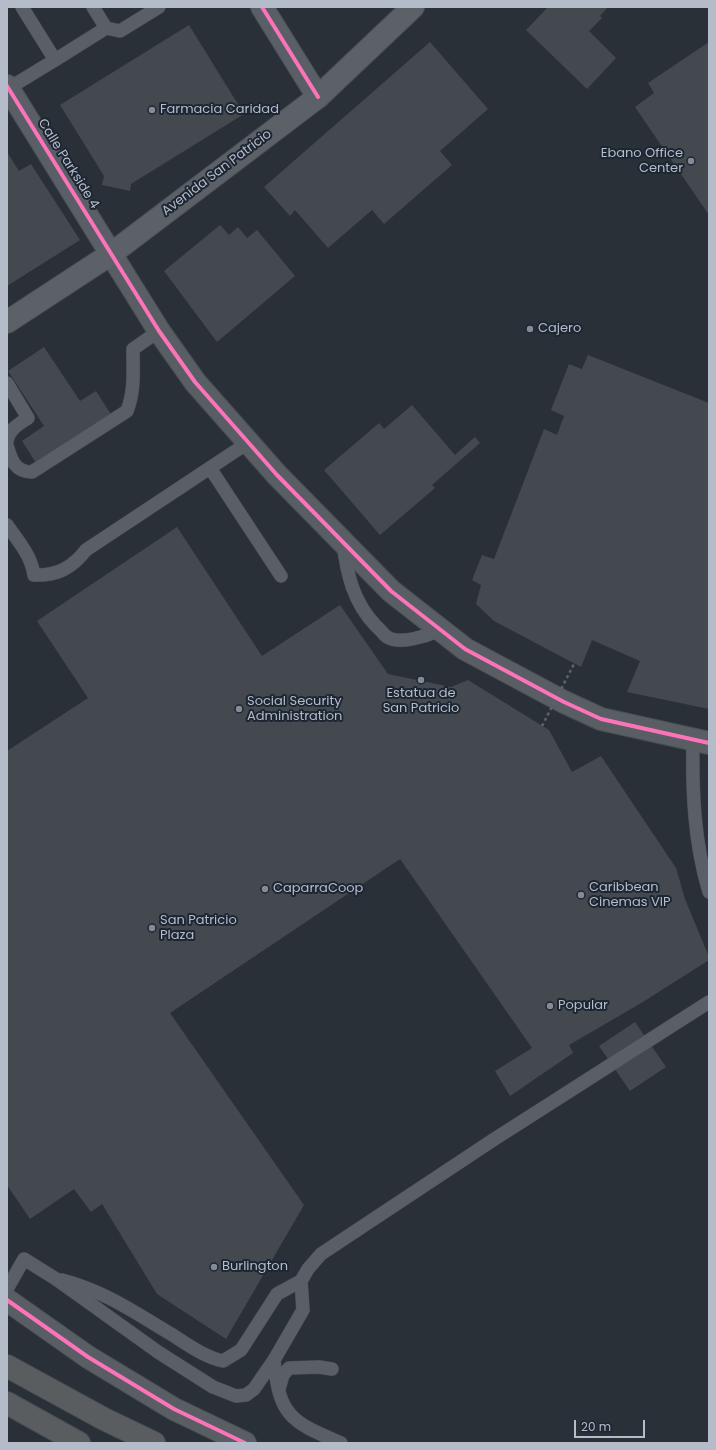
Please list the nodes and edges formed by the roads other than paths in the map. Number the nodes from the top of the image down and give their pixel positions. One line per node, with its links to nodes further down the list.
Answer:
1 (22, 7): 7 (lane)
2 (93, 7): 6 (lane)
3 (159, 7): 6 (lane)
4 (262, 7): 9 (street)
5 (413, 7): 9 (main road, Avenida San Patricio)
6 (106, 28): 7 (lane)
7 (55, 60): 8 (lane)
8 (8, 87): 10 (street, Calle Parkside 4)
9 (318, 97): 10 (main road, Avenida San Patricio)
10 (111, 254): 11 (main road, Avenida San Patricio); 12 (street)
11 (7, 322)
12 (160, 331): 15 (street); 16 (lane)
13 (7, 384): 14 (lane)
14 (7, 440)
15 (249, 442): 17 (lane); 19 (street)
16 (7, 445)
17 (210, 468): 18 (lane); 20 (lane)
18 (7, 524)
19 (343, 543): 21 (street); 21 (lane)
20 (281, 576)
21 (440, 630): 22 (street)
22 (701, 742): 23 (lane)
23 (699, 846): 24 (lane); 25 (lane)
24 (709, 860)
25 (709, 892)
26 (709, 1002): 28 (lane)
27 (56, 1279): 28 (lane); 29 (lane); 31 (lane)
28 (301, 1282): 31 (lane)
29 (7, 1289)
30 (7, 1300): 38 (street)
31 (274, 1360): 34 (lane)
32 (7, 1366): 37 (highway)
33 (332, 1368): 34 (lane)
34 (278, 1393): 39 (lane)
35 (7, 1403): 36 (highway)
36 (79, 1443)
37 (154, 1443)
38 (245, 1443)
39 (340, 1443)

